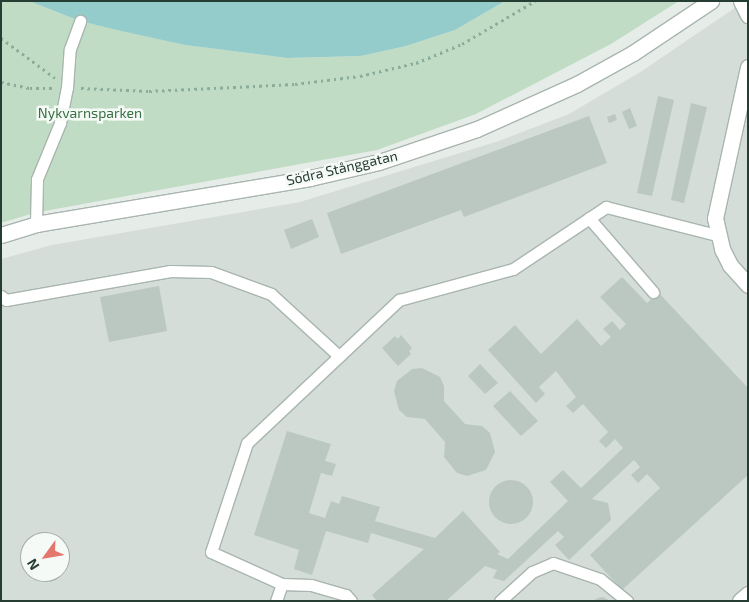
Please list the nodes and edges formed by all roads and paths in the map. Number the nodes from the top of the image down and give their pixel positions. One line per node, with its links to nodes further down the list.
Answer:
1 (535, 1): 9 (path)
2 (711, 1): 11 (street, Södra Stånggatan)
3 (741, 1): 4 (street)
4 (748, 15)
5 (80, 21): 9 (lane)
6 (1, 38): 9 (path)
7 (748, 67): 13 (street)
8 (1, 82): 9 (path)
9 (67, 88): 11 (lane)
10 (589, 218): 13 (lane); 15 (lane); 17 (lane)
11 (36, 224): 12 (street, Södra Stånggatan)
12 (1, 235)
13 (718, 235): 14 (street)
14 (748, 285)
15 (652, 292)
16 (1, 296): 17 (lane)
17 (339, 356): 18 (lane)
18 (282, 584): 20 (lane); 21 (lane)
19 (748, 594): 24 (street)
20 (276, 601)
21 (351, 601)
22 (500, 601): 23 (lane)
23 (627, 601)
24 (740, 601)

